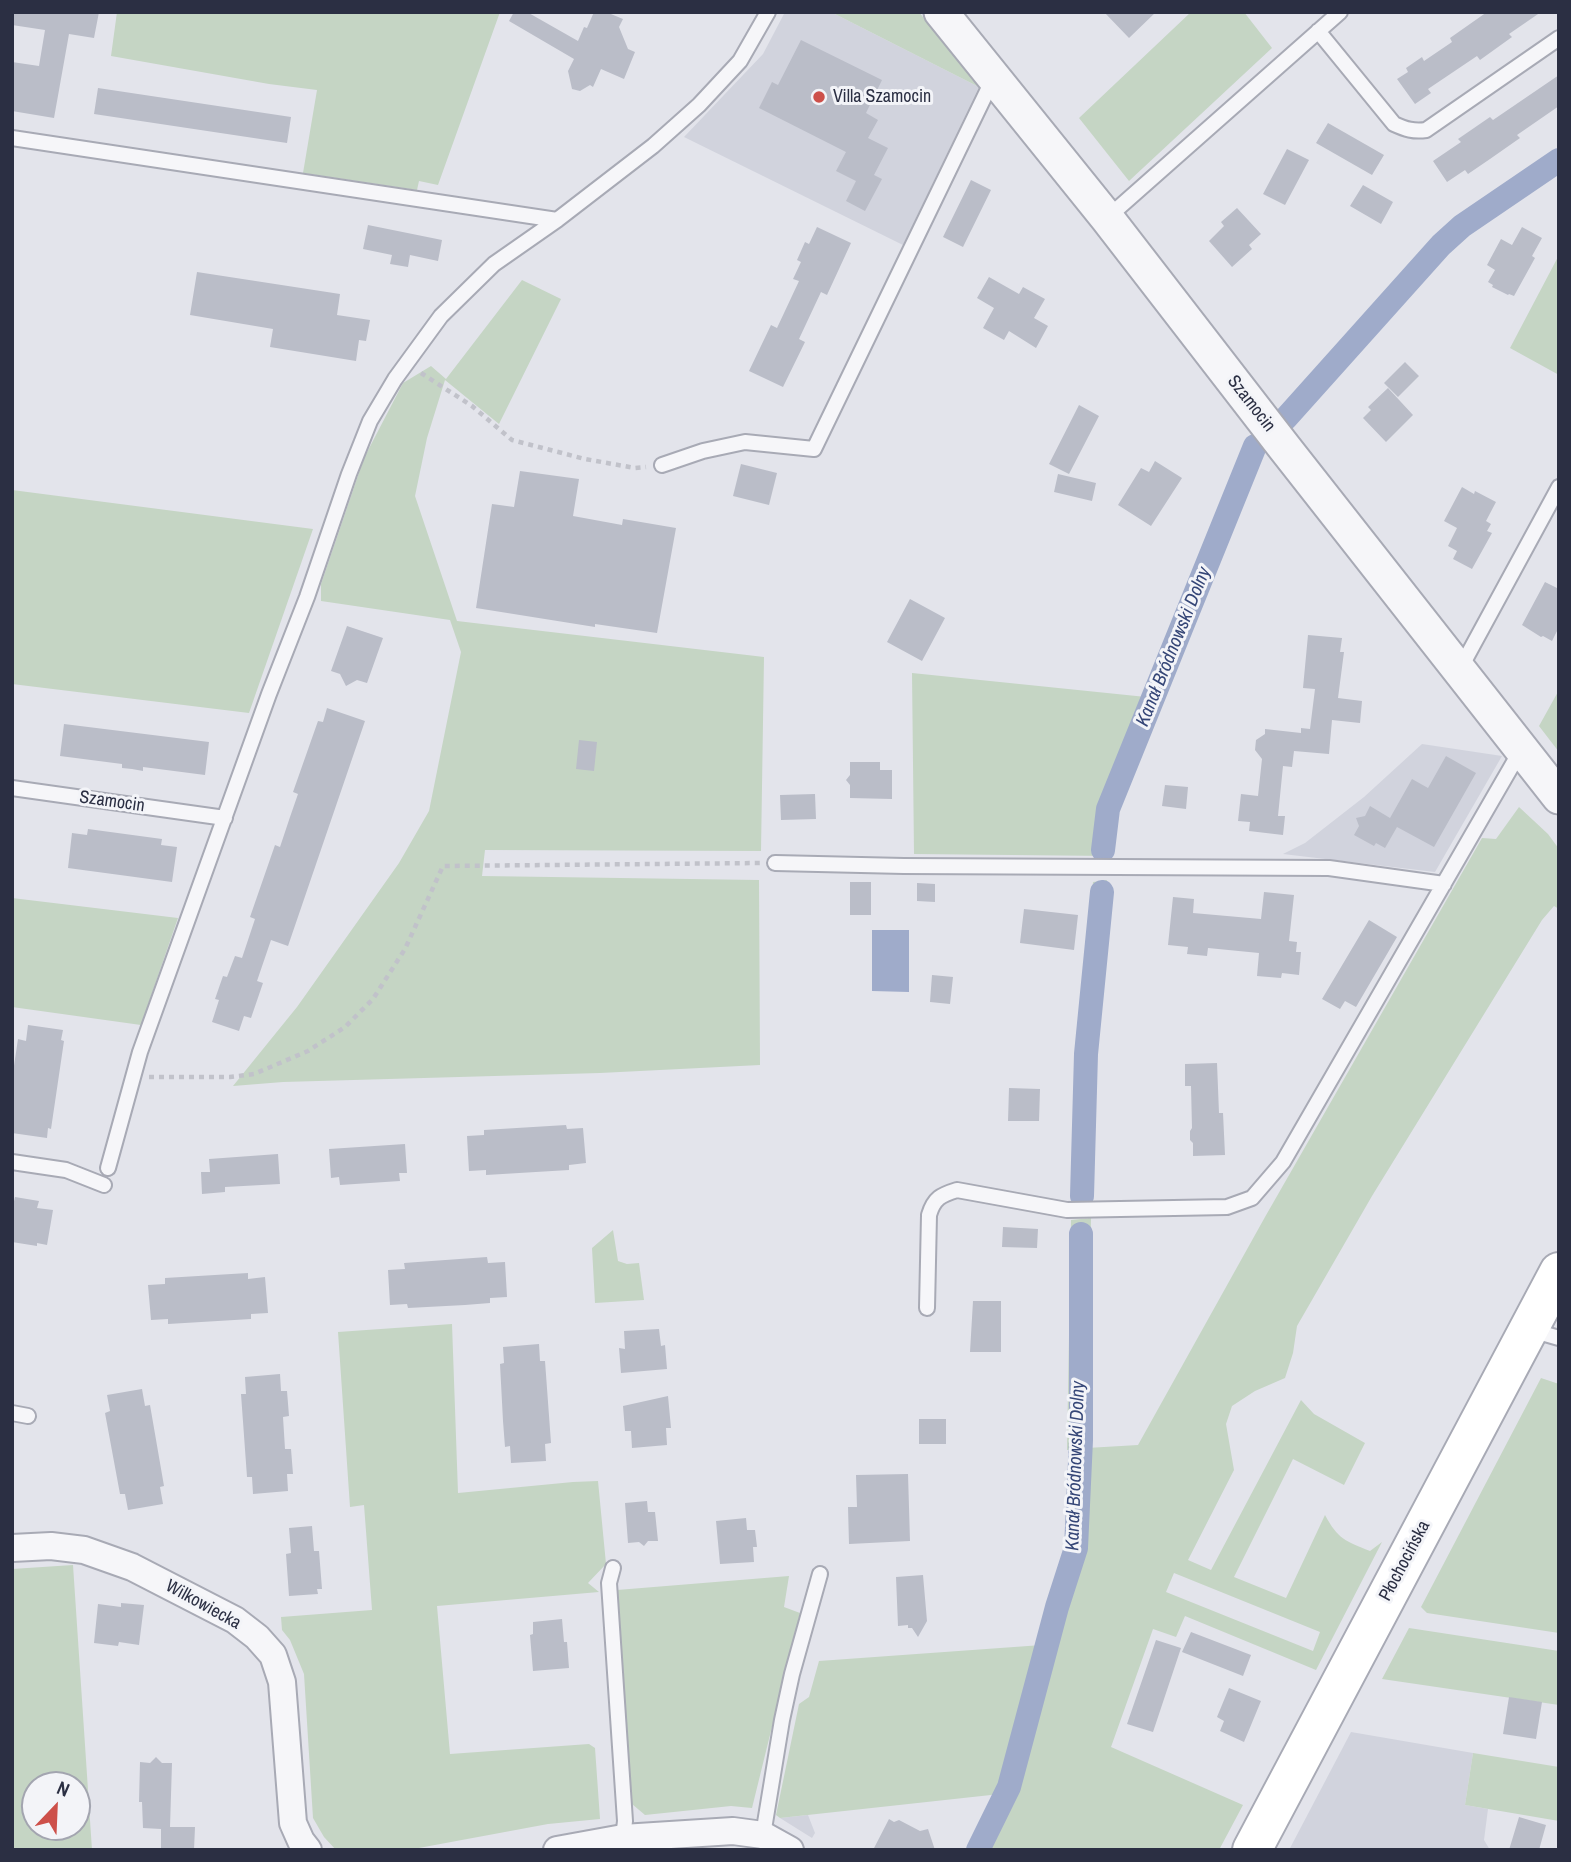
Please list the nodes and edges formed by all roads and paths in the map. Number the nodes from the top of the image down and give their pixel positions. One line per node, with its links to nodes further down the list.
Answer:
1 (768, 12): 9 (lane)
2 (941, 12): 6 (street, Szamocin)
3 (1340, 12): 4 (lane)
4 (1318, 31): 5 (lane); 8 (lane)
5 (1559, 38)
6 (993, 78): 8 (street, Szamocin); 11 (lane)
7 (12, 138): 9 (lane)
8 (1107, 218): 13 (street, Szamocin)
9 (557, 220): 10 (lane)
10 (405, 364): 11 (path); 17 (lane)
11 (662, 465)
12 (1559, 487): 13 (lane)
13 (1460, 671): 14 (street, Szamocin)
14 (1521, 749): 16 (street, Szamocin); 19 (lane)
15 (12, 788): 17 (lane, Szamocin)
16 (1559, 797)
17 (219, 817): 20 (lane)
18 (775, 863): 19 (lane); 20 (path)
19 (1444, 884): 25 (lane)
20 (132, 1077): 22 (lane)
21 (12, 1162): 23 (lane)
22 (108, 1168)
23 (104, 1185)
24 (1559, 1272): 26 (main road, Płochocińska)
25 (927, 1308)
26 (1544, 1334): 37 (main road, Płochocińska)
27 (12, 1413): 28 (lane)
28 (28, 1416)
29 (12, 1548): 34 (street, Wilkowiecka)
30 (612, 1568): 33 (lane)
31 (820, 1574): 32 (lane)
32 (763, 1835): 33 (street); 36 (street)
33 (623, 1838): 35 (street)
34 (308, 1850)
35 (556, 1850)
36 (790, 1850)
37 (1252, 1850)

